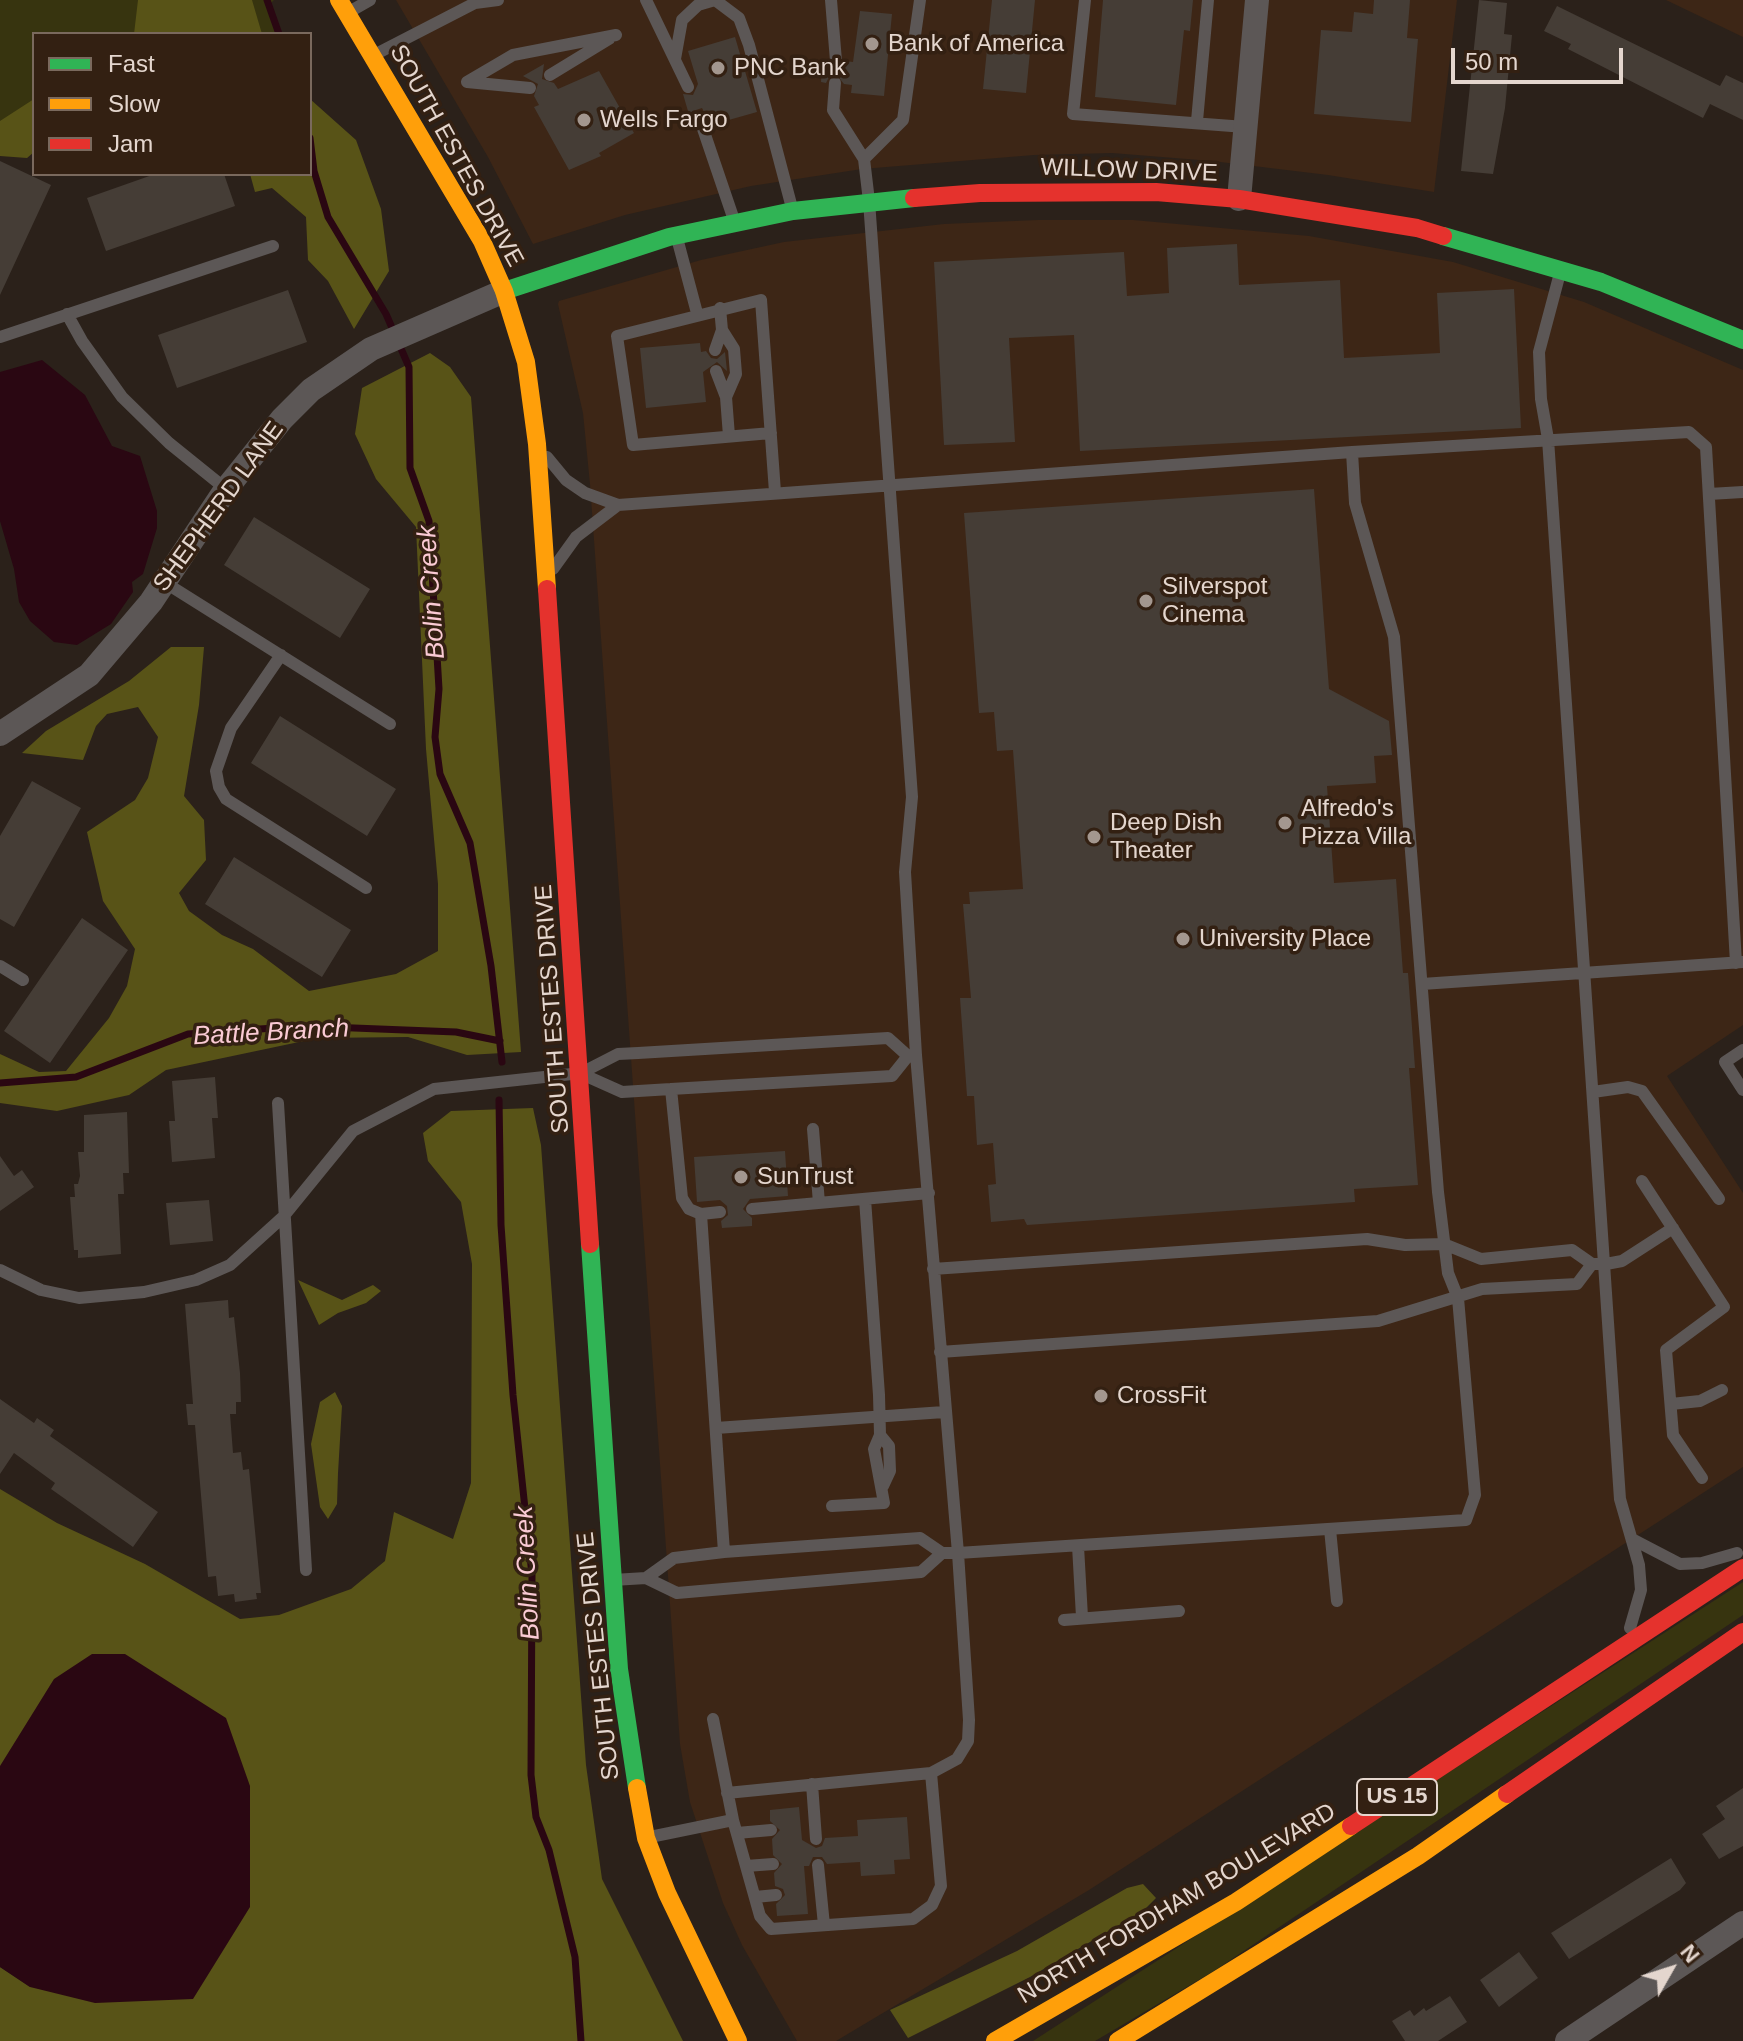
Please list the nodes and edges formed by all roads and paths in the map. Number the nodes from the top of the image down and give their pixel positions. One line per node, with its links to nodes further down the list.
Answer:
1 (370, 0): 10 (lane)
2 (498, 0): 11 (lane)
3 (646, 0): 12 (lane)
4 (715, 0): 12 (lane); 24 (lane)
5 (831, 0): 13 (lane)
6 (920, 0): 21 (lane)
7 (1085, 0): 19 (lane)
8 (1208, 0): 19 (lane)
9 (1257, 0): 20 (street)
10 (342, 7): 11 (main road, SOUTH ESTES DRIVE)
11 (372, 56): 29 (main road, SOUTH ESTES DRIVE)
12 (675, 59): 16 (lane)
13 (836, 61)
14 (550, 75): 17 (lane)
15 (835, 83): 21 (lane)
16 (688, 87)
17 (530, 88)
18 (699, 117): 25 (lane)
19 (1197, 121): 20 (lane)
20 (1245, 127): 22 (street)
21 (864, 159): 23 (lane)
22 (1239, 199): 23 (main road, WILLOW DRIVE); 28 (main road, WILLOW DRIVE)
23 (869, 201): 24 (main road, WILLOW DRIVE); 44 (lane)
24 (793, 211): 25 (main road, WILLOW DRIVE)
25 (735, 222): 26 (main road, WILLOW DRIVE)
26 (676, 235): 29 (main road, WILLOW DRIVE); 31 (lane)
27 (273, 246): 32 (lane)
28 (1561, 268): 35 (main road, WILLOW DRIVE); 41 (lane)
29 (504, 291): 42 (main road, SOUTH ESTES DRIVE); 45 (street, SHEPHERD LANE)
30 (720, 308): 31 (lane); 33 (lane); 39 (lane)
31 (697, 313): 40 (lane)
32 (67, 314): 34 (lane); 45 (lane)
33 (722, 330): 36 (lane); 38 (lane)
34 (0, 337)
35 (1743, 340)
36 (715, 350)
37 (716, 371): 38 (lane)
38 (726, 397): 40 (lane)
39 (771, 433): 40 (lane); 46 (lane)
40 (729, 436)
41 (1548, 439): 43 (lane); 48 (lane); 58 (lane)
42 (537, 444): 49 (lane); 50 (main road, SOUTH ESTES DRIVE)
43 (1352, 452): 44 (lane); 60 (lane)
44 (889, 483): 46 (lane); 62 (lane)
45 (226, 489): 51 (street, SHEPHERD LANE)
46 (775, 492): 49 (lane)
47 (1743, 492): 48 (lane)
48 (1709, 494): 56 (lane)
49 (618, 505): 50 (lane)
50 (546, 579): 63 (main road, SOUTH ESTES DRIVE)
51 (164, 582): 52 (lane); 54 (street, SHEPHERD LANE)
52 (281, 655): 53 (lane); 55 (lane)
53 (390, 724)
54 (0, 734)
55 (366, 888)
56 (1740, 962): 58 (lane)
57 (0, 966): 59 (lane)
58 (1584, 973): 60 (lane); 66 (lane)
59 (23, 980)
60 (1422, 984): 79 (lane)
61 (1743, 1050): 65 (lane)
62 (912, 1055): 63 (lane); 64 (lane); 70 (lane)
63 (581, 1073): 64 (lane); 77 (lane); 102 (main road, SOUTH ESTES DRIVE)
64 (671, 1089): 76 (lane)
65 (1743, 1090)
66 (1593, 1092): 72 (lane); 80 (lane)
67 (278, 1103): 77 (lane)
68 (813, 1129): 73 (lane)
69 (1642, 1181): 78 (lane)
70 (929, 1193): 71 (lane); 81 (lane)
71 (865, 1199): 73 (lane); 88 (lane)
72 (1719, 1199)
73 (819, 1203): 74 (lane)
74 (752, 1209)
75 (720, 1212): 76 (lane)
76 (701, 1214): 89 (lane)
77 (283, 1217): 82 (lane); 100 (lane)
78 (1673, 1228): 80 (lane); 86 (lane)
79 (1444, 1244): 80 (lane); 81 (lane); 83 (lane)
80 (1599, 1264): 83 (lane); 93 (lane)
81 (933, 1269): 84 (lane)
82 (0, 1270)
83 (1458, 1298): 84 (lane); 92 (lane)
84 (940, 1352): 87 (lane)
85 (1722, 1390): 86 (lane)
86 (1671, 1404): 90 (lane)
87 (944, 1412): 88 (lane); 98 (lane)
88 (880, 1416): 89 (lane); 91 (lane)
89 (716, 1428): 95 (lane)
90 (1702, 1478)
91 (832, 1506)
92 (1330, 1529): 94 (lane); 103 (lane)
93 (1632, 1539): 96 (lane); 108 (lane)
94 (1078, 1546): 98 (lane); 105 (lane)
95 (724, 1552): 97 (lane); 101 (lane)
96 (1743, 1552)
97 (942, 1553): 98 (lane); 101 (lane)
98 (958, 1553): 110 (lane)
99 (1743, 1568): 108 (main road, NORTH FORDHAM BOULEVARD / US 15)
100 (306, 1570)
101 (646, 1578): 102 (lane)
102 (613, 1580): 117 (main road, SOUTH ESTES DRIVE)
103 (1337, 1601)
104 (1179, 1611): 105 (lane)
105 (1082, 1617): 106 (lane)
106 (1064, 1620)
107 (1743, 1632): 129 (main road, US 15)
108 (1622, 1650): 128 (main road, NORTH FORDHAM BOULEVARD / US 15)
109 (713, 1719): 112 (lane)
110 (931, 1773): 111 (lane); 126 (lane)
111 (812, 1784): 112 (lane); 114 (lane)
112 (727, 1793): 113 (lane)
113 (733, 1820): 116 (lane); 117 (lane)
114 (801, 1828)
115 (771, 1830): 116 (lane)
116 (737, 1833): 120 (lane)
117 (646, 1838): 127 (main road, SOUTH ESTES DRIVE)
118 (773, 1864): 120 (lane)
119 (818, 1865): 121 (lane)
120 (746, 1866): 124 (lane)
121 (821, 1891): 122 (lane); 126 (lane)
122 (806, 1892)
123 (776, 1895): 124 (lane)
124 (755, 1897): 126 (lane)
125 (1743, 1923): 130 (street)
126 (824, 1925)
127 (738, 2041)
128 (995, 2041)
129 (1118, 2041)
130 (1567, 2041)

